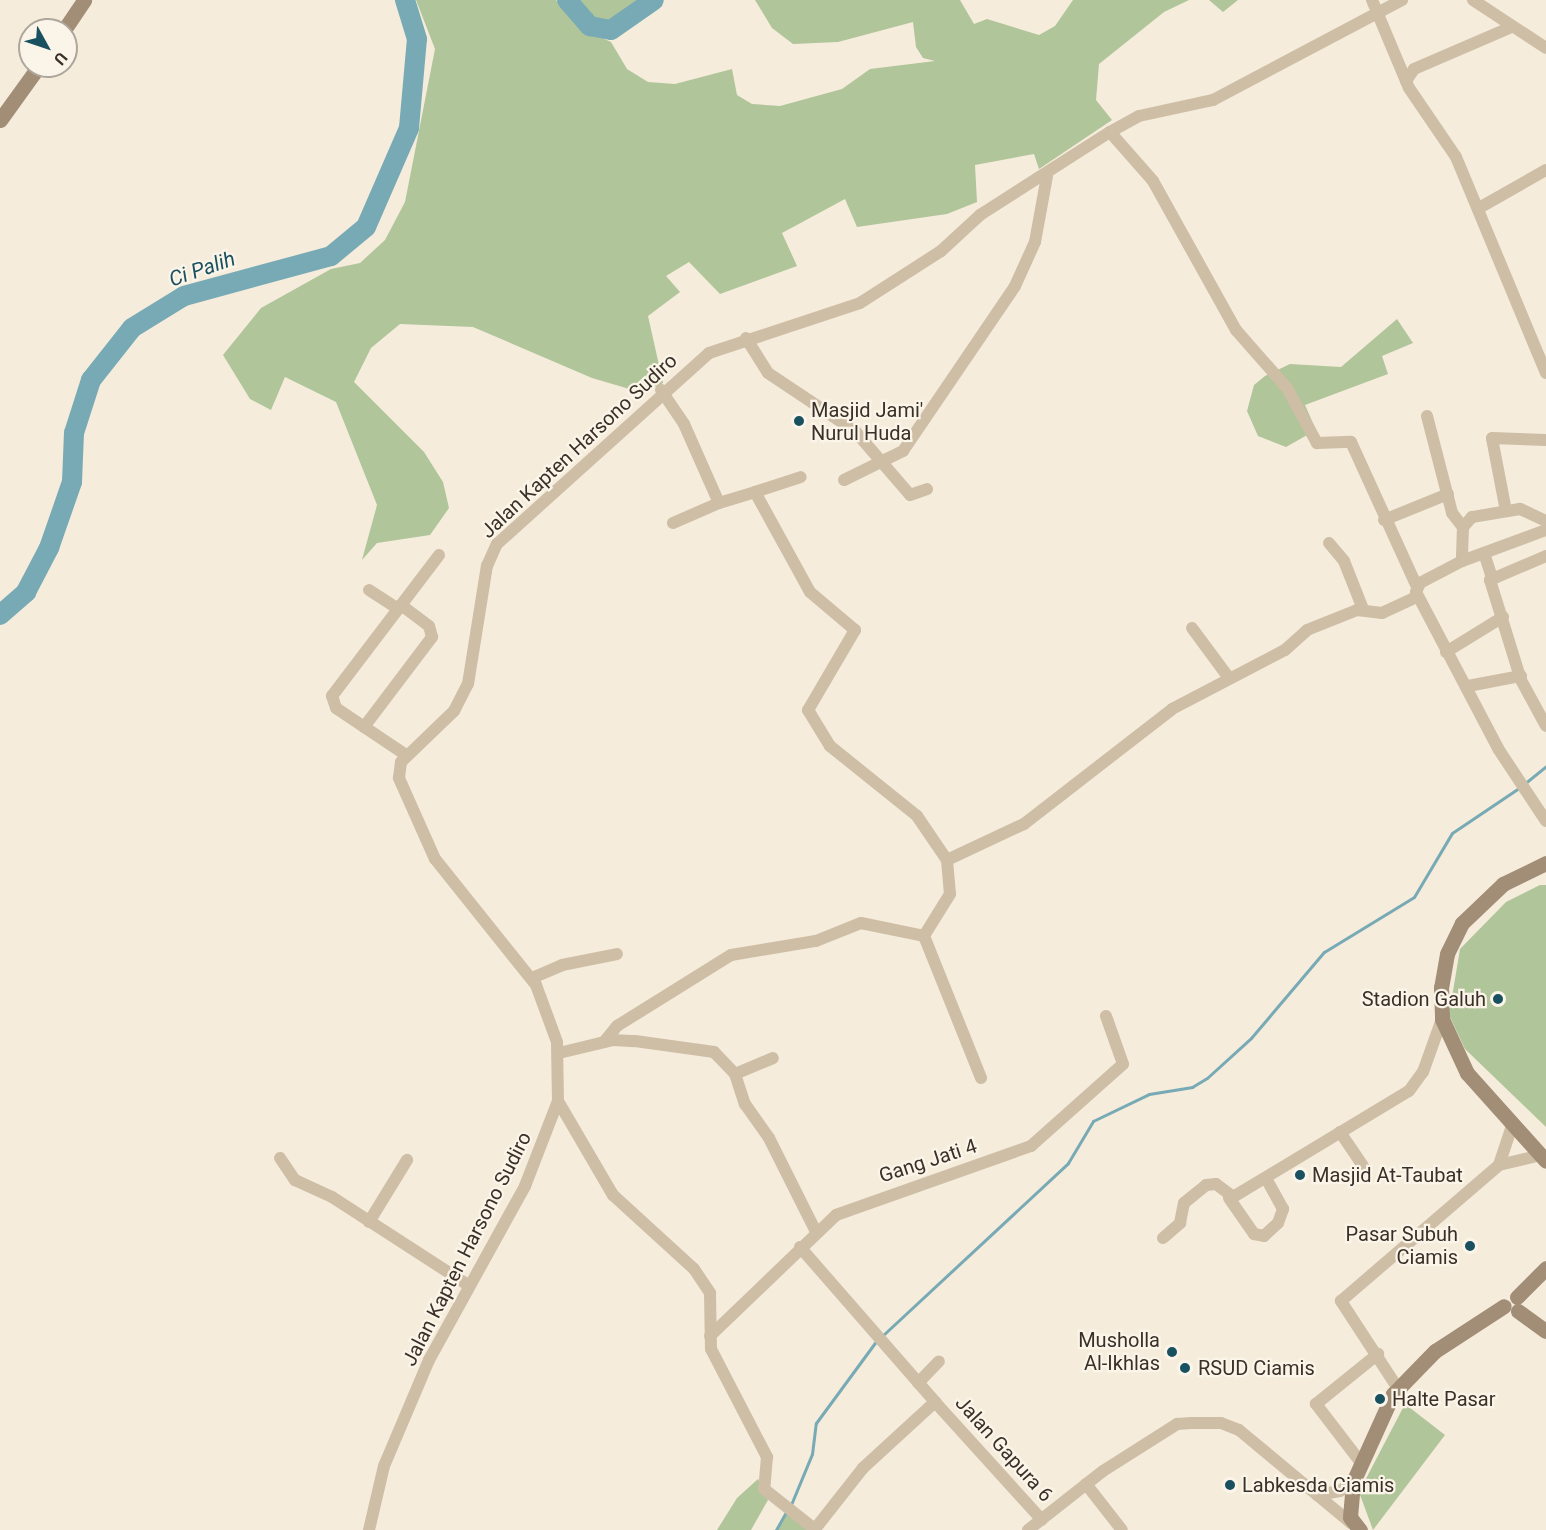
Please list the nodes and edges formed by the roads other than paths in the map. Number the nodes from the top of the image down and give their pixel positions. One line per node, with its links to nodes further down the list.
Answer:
1 (84, 0): 5 (street)
2 (1402, 0): 4 (street, Jalan Kapten Harsono Sudiro)
3 (1473, 0): 6 (street)
4 (1374, 5): 9 (street); 11 (street, Jalan Kapten Harsono Sudiro)
5 (72, 18)
6 (1509, 28): 7 (street); 9 (street)
7 (1546, 48)
8 (30, 78): 10 (street)
9 (1406, 81): 14 (street)
10 (0, 120)
11 (1110, 132): 13 (street, Jalan Kapten Harsono Sudiro); 30 (street)
12 (1546, 170): 14 (street)
13 (1047, 176): 15 (street, Jalan Kapten Harsono Sudiro); 20 (street)
14 (1479, 208): 16 (street)
15 (746, 338): 17 (street, Jalan Kapten Harsono Sudiro); 20 (street)
16 (1546, 373)
17 (661, 390): 26 (street); 53 (street, Jalan Kapten Harsono Sudiro)
18 (1427, 416): 25 (street)
19 (1546, 440): 28 (street)
20 (884, 464): 22 (street); 23 (street)
21 (801, 477): 24 (street)
22 (844, 480)
23 (927, 489)
24 (755, 492): 26 (street); 55 (street)
25 (1448, 494): 30 (street); 33 (street)
26 (719, 503): 32 (street)
27 (1546, 506): 29 (street)
28 (1506, 511): 29 (street); 33 (street)
29 (1533, 511): 31 (street)
30 (1384, 520): 42 (street)
31 (1546, 521)
32 (674, 523)
33 (1463, 527): 39 (street)
34 (1546, 530): 36 (street)
35 (1329, 543): 44 (street)
36 (1484, 553): 39 (street); 40 (street)
37 (439, 555): 43 (street)
38 (1546, 556): 40 (street)
39 (1462, 561): 42 (street)
40 (1492, 577): 45 (street)
41 (369, 590): 43 (street)
42 (1417, 592): 44 (street); 47 (street)
43 (399, 607): 52 (street); 52 (street)
44 (1363, 609): 49 (street)
45 (1503, 616): 47 (street); 48 (street)
46 (1192, 628): 49 (street)
47 (1446, 652): 50 (street)
48 (1521, 676): 50 (street); 51 (street)
49 (1229, 678): 55 (street)
50 (1467, 686): 54 (street)
51 (1546, 726)
52 (364, 727): 53 (street)
53 (406, 755): 59 (street, Jalan Kapten Harsono Sudiro)
54 (1546, 821)
55 (947, 860): 57 (street)
56 (1546, 863): 61 (street)
57 (924, 936): 62 (street); 66 (street)
58 (617, 954): 59 (street)
59 (532, 978): 63 (street, Jalan Kapten Harsono Sudiro)
60 (1106, 1016): 78 (street, Gang Jati 4)
61 (1442, 1019): 68 (street); 69 (street)
62 (604, 1042): 63 (street); 65 (street)
63 (559, 1053): 67 (street, Jalan Kapten Harsono Sudiro)
64 (773, 1058): 65 (street)
65 (735, 1074): 78 (street)
66 (981, 1078)
67 (558, 1101): 82 (street, Jalan Kapten Harsono Sudiro); 85 (street)
68 (1513, 1123): 71 (street); 73 (street)
69 (1340, 1132): 74 (street); 75 (street)
70 (280, 1158): 77 (street)
71 (1544, 1158): 73 (street)
72 (407, 1161): 77 (street)
73 (1499, 1165): 86 (street)
74 (1363, 1166)
75 (1266, 1178): 76 (street); 76 (street)
76 (1229, 1198): 79 (street)
77 (369, 1222): 82 (street)
78 (816, 1232): 80 (street, Gang Jati 4)
79 (1163, 1238)
80 (800, 1247): 85 (street, Gang Jati 4); 88 (street)
81 (1546, 1268): 83 (street)
82 (468, 1285): 97 (street, Jalan Kapten Harsono Sudiro)
83 (1518, 1304): 84 (street); 89 (street)
84 (1546, 1331)
85 (710, 1336): 98 (street)
86 (1377, 1354): 89 (street); 91 (street)
87 (939, 1361): 88 (street)
88 (918, 1383): 90 (street)
89 (1397, 1387): 91 (street)
90 (935, 1402): 95 (street, Jalan Gapura 6); 98 (street, Jalan Gapura 6)
91 (1362, 1464): 92 (street)
92 (1353, 1482): 94 (street); 96 (street)
93 (1086, 1484): 94 (street); 95 (street); 100 (street)
94 (1317, 1495): 96 (street)
95 (1042, 1524): 99 (street)
96 (1355, 1527)
97 (369, 1530)
98 (816, 1530)
99 (1028, 1530)
100 (1122, 1530)

